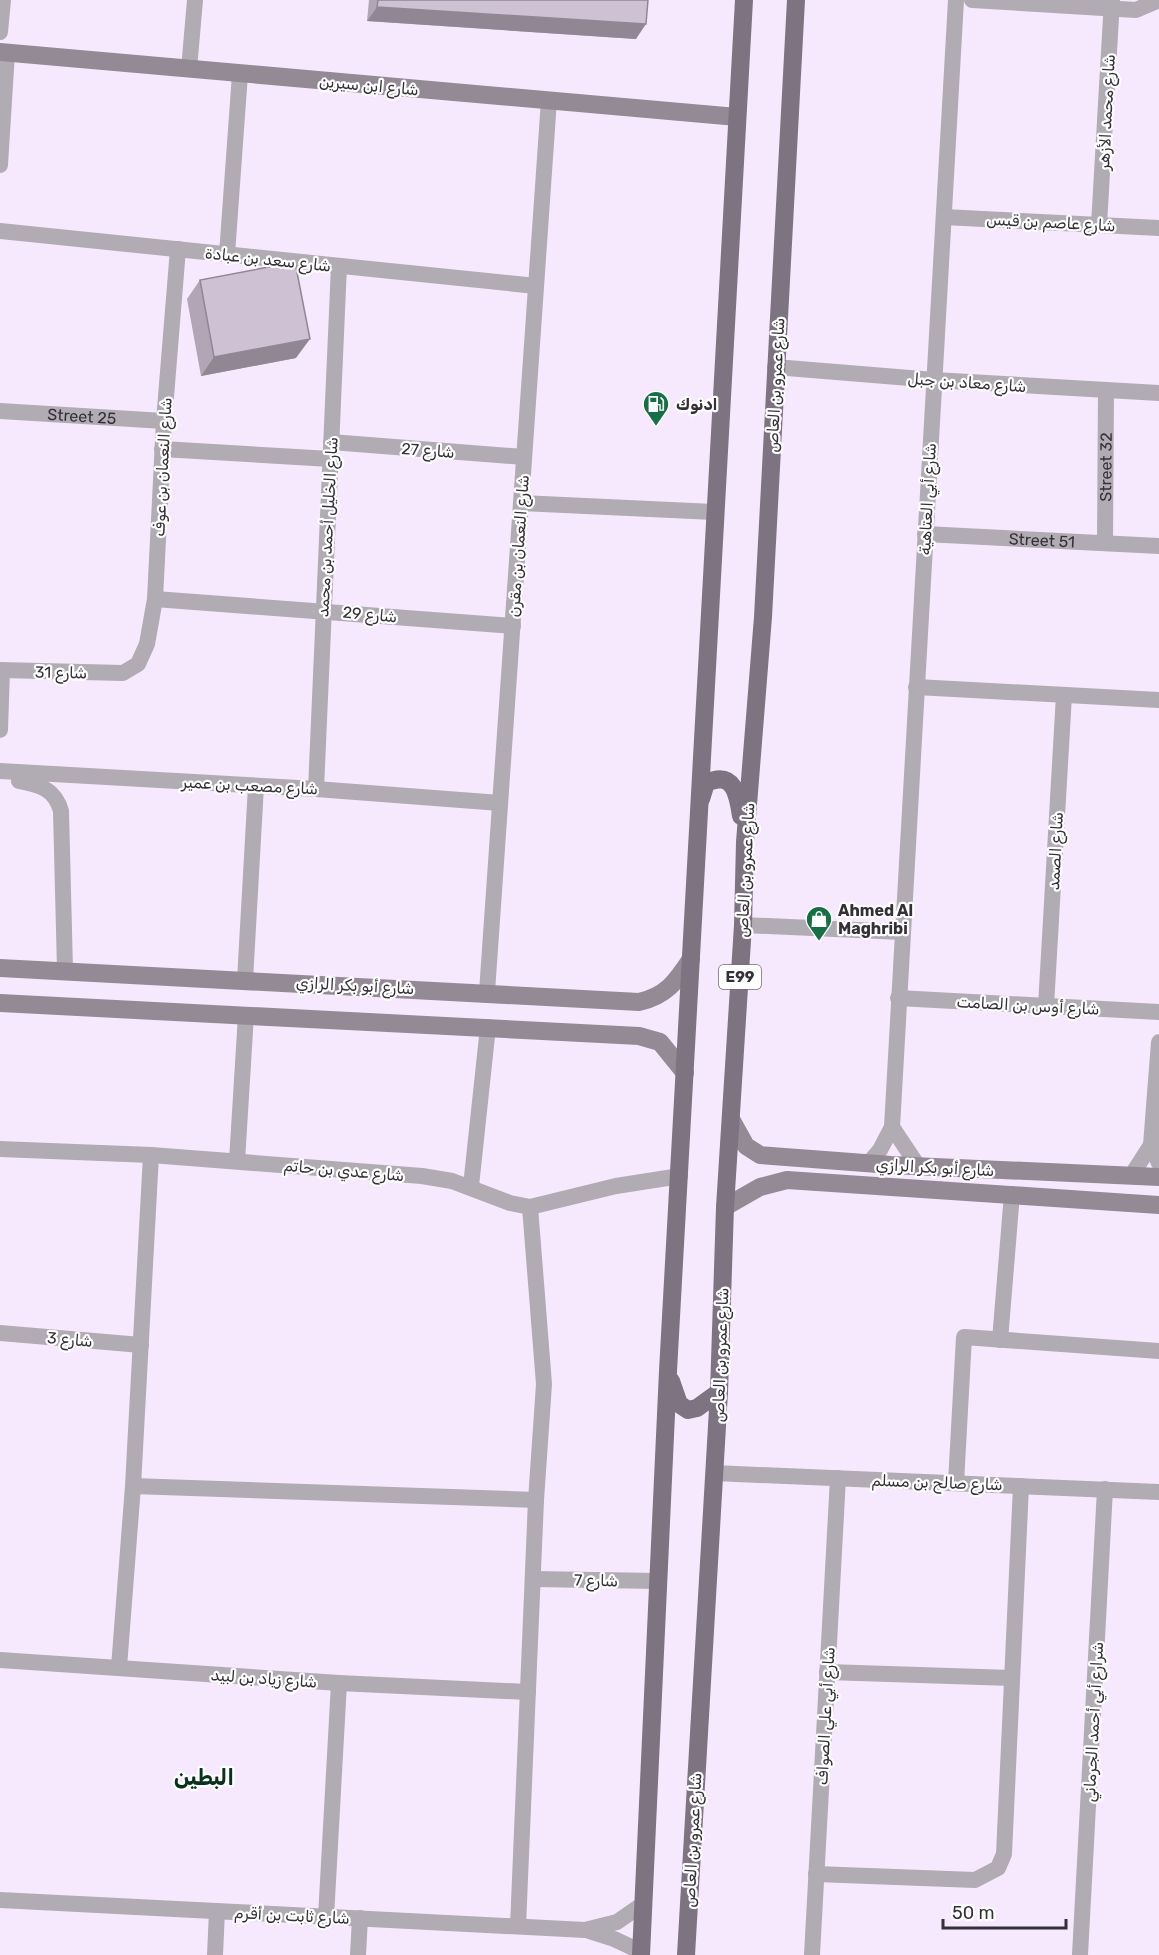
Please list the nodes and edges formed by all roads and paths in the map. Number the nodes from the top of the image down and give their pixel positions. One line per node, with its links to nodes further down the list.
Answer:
1 (3, 0): 9 (street)
2 (195, 0): 11 (street)
3 (744, 0): 14 (main road)
4 (796, 0): 24 (main road, شارع عمرو بن العاص / E99)
5 (957, 0): 16 (street, شارع أبي العتاهية)
6 (972, 0): 8 (street)
7 (1159, 0): 8 (street)
8 (1112, 4): 17 (street, شارع محمد اﻷزهر)
9 (0, 32)
10 (4, 53): 11 (street, شارع ابن سيرين); 15 (street)
11 (189, 69): 12 (street, شارع ابن سيرين)
12 (240, 74): 13 (street, شارع ابن سيرين); 21 (street)
13 (549, 100): 14 (street, شارع ابن سيرين); 23 (street, شارع النعمان بن مقرن)
14 (737, 117): 34 (main road)
15 (0, 165)
16 (944, 217): 17 (street, شارع عاصم بن قيس); 25 (street, شارع أبي العتاهية)
17 (1099, 225): 18 (street, شارع عاصم بن قيس)
18 (1159, 228)
19 (0, 231): 20 (street, شارع سعد بن عبادة)
20 (178, 249): 21 (street, شارع سعد بن عبادة); 29 (street, شارع النعمان بن عوف)
21 (227, 254): 22 (street, شارع سعد بن عبادة)
22 (339, 266): 23 (street, شارع سعد بن عبادة); 31 (street, شارع الخليل أحمد بن محمد)
23 (536, 286): 32 (street, شارع النعمان بن مقرن)
24 (775, 368): 25 (street, شارع معاد بن جبل); 52 (main road, شارع عمرو بن العاص / E99)
25 (934, 380): 26 (street, شارع معاد بن جبل); 35 (street, شارع أبي العتاهية)
26 (1106, 390): 27 (street, شارع معاد بن جبل); 36 (street, Street 32)
27 (1159, 393)
28 (0, 411): 29 (street, Street 25)
29 (164, 421): 30 (street, شارع النعمان بن عوف)
30 (162, 449): 31 (street, شارع 27); 38 (street, شارع النعمان بن عوف)
31 (331, 451): 32 (street, شارع 27); 39 (street, شارع الخليل أحمد بن محمد)
32 (524, 457): 33 (street, شارع النعمان بن مقرن)
33 (521, 503): 34 (street); 40 (street, شارع النعمان بن مقرن)
34 (714, 512): 51 (main road)
35 (925, 534): 36 (street, Street 51); 43 (street, شارع أبي العتاهية)
36 (1105, 543): 37 (street, Street 51)
37 (1159, 546)
38 (155, 599): 39 (street, شارع 29); 42 (street, شارع النعمان بن عوف)
39 (324, 610): 40 (street, شارع 29); 49 (street, شارع الخليل أحمد بن محمد)
40 (513, 626): 50 (street, شارع النعمان بن مقرن)
41 (1, 670): 42 (street, شارع 31); 46 (street)
42 (123, 673)
43 (916, 687): 44 (street); 54 (street, شارع أبي العتاهية)
44 (1064, 695): 45 (street); 62 (street, شارع الصمد)
45 (1159, 700)
46 (0, 730)
47 (0, 771): 48 (street, شارع مصعب بن عمير); 57 (street)
48 (256, 786): 49 (street, شارع مصعب بن عمير); 58 (street)
49 (316, 789): 50 (street, شارع مصعب بن عمير)
50 (500, 803): 59 (street, شارع النعمان بن مقرن)
51 (698, 807): 52 (main road); 55 (main road)
52 (745, 842): 53 (main road, شارع عمرو بن العاص / E99)
53 (743, 925): 54 (street); 68 (main road, شارع عمرو بن العاص / E99)
54 (902, 932): 60 (street, شارع أبي العتاهية)
55 (691, 959): 59 (street, شارع أبو بكر الرازي); 67 (main road)
56 (0, 968): 57 (street, شارع أبو بكر الرازي)
57 (65, 970): 58 (street, شارع أبو بكر الرازي)
58 (245, 980): 59 (street, شارع أبو بكر الرازي)
59 (487, 992)
60 (898, 998): 62 (street, شارع أوس بن الصامت); 69 (street, شارع أبي العتاهية)
61 (0, 1003): 64 (street)
62 (1046, 1006): 63 (street, شارع أوس بن الصامت)
63 (1159, 1012)
64 (246, 1015): 65 (street); 73 (street)
65 (488, 1027): 67 (street); 80 (street)
66 (1159, 1042): 70 (street)
67 (685, 1072): 77 (main road)
68 (731, 1119): 75 (street, شارع أبو بكر الرازي); 84 (main road, شارع عمرو بن العاص / E99)
69 (892, 1127): 75 (street); 76 (street)
70 (1151, 1145): 74 (street); 78 (street)
71 (0, 1149): 72 (street, شارع عدي بن حاتم)
72 (151, 1155): 73 (street, شارع عدي بن حاتم); 87 (street)
73 (237, 1161): 80 (street, شارع عدي بن حاتم)
74 (1159, 1163)
75 (868, 1164): 76 (street, شارع أبو بكر الرازي)
76 (918, 1166): 78 (street, شارع أبو بكر الرازي)
77 (680, 1176): 83 (street, شارع عدي بن حاتم); 89 (main road)
78 (1131, 1176): 79 (street, شارع أبو بكر الرازي)
79 (1159, 1177)
80 (471, 1186): 83 (street, شارع عدي بن حاتم)
81 (1012, 1194): 82 (street, شارع أبو بكر الرازي); 84 (street, شارع أبو بكر الرازي); 86 (street)
82 (1159, 1204)
83 (530, 1207): 98 (street)
84 (725, 1207): 90 (main road, شارع عمرو بن العاص / E99)
85 (0, 1333): 87 (street, شارع 3)
86 (1000, 1340): 88 (street); 93 (street)
87 (141, 1345): 94 (street)
88 (1159, 1351)
89 (668, 1371): 90 (main road); 100 (main road)
90 (719, 1392): 91 (main road, شارع عمرو بن العاص / E99)
91 (714, 1473): 92 (street, شارع صالح بن مسلم); 118 (main road, شارع عمرو بن العاص / E99)
92 (838, 1478): 93 (street, شارع صالح بن مسلم); 103 (street, شارع أبي علي الصواف)
93 (956, 1483): 95 (street, شارع صالح بن مسلم)
94 (133, 1486): 98 (street); 102 (street)
95 (1021, 1486): 96 (street, شارع صالح بن مسلم); 104 (street)
96 (1106, 1489): 97 (street, شارع صالح بن مسلم); 120 (street, شرارع أبي أحمد الجرماني)
97 (1159, 1492)
98 (536, 1500): 99 (street)
99 (533, 1579): 100 (street, شارع 7); 106 (street)
100 (658, 1581): 109 (main road)
101 (0, 1660): 102 (street, شارع زياد بن لبيد)
102 (119, 1667): 105 (street, شارع زياد بن لبيد)
103 (827, 1672): 104 (street); 107 (street, شارع أبي علي الصواف)
104 (1012, 1678): 107 (street)
105 (339, 1683): 106 (street, شارع زياد بن لبيد); 111 (street)
106 (528, 1692): 113 (street)
107 (816, 1874): 119 (street, شارع أبي علي الصواف)
108 (0, 1900): 110 (street, شارع ثابت بن أقرم)
109 (643, 1904): 114 (street, شارع ثابت بن أقرم); 115 (main road)
110 (217, 1911): 111 (street, شارع ثابت بن أقرم); 116 (street)
111 (326, 1917): 112 (street, شارع ثابت بن أقرم)
112 (360, 1918): 113 (street, شارع ثابت بن أقرم); 117 (street)
113 (518, 1926): 114 (street, شارع ثابت بن أقرم)
114 (585, 1930): 115 (street, شارع ثابت بن أقرم)
115 (642, 1954)
116 (214, 1955)
117 (358, 1955)
118 (686, 1955)
119 (812, 1955)
120 (1080, 1955)

